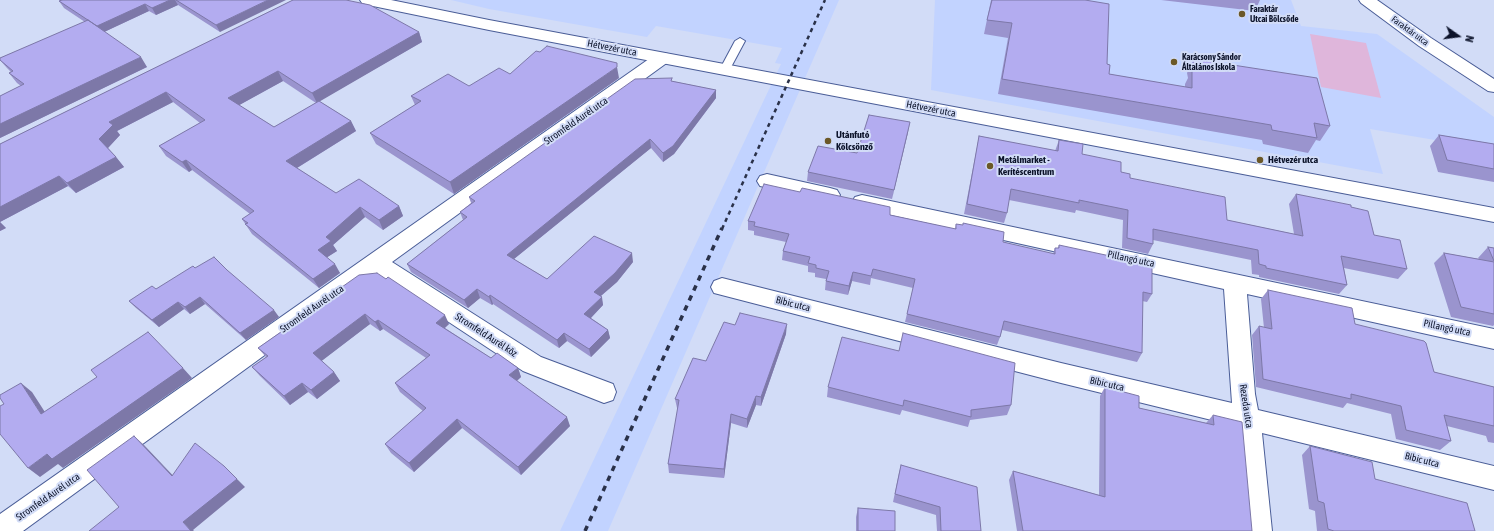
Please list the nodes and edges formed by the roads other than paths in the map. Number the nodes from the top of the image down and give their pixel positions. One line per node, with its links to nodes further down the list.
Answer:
1 (368, 0): 4 (street, Hétvezér utca)
2 (1367, 0): 6 (street, Faraktár utca)
3 (740, 40): 5 (lane)
4 (662, 58): 5 (street, Hétvezér utca); 9 (street, Stromfeld Aurél utca)
5 (724, 69): 8 (street, Hétvezér utca)
6 (1494, 87)
7 (767, 180): 10 (street, Pillangó utca)
8 (1494, 215)
9 (376, 263): 13 (street, Stromfeld Aurél köz); 16 (street, Stromfeld Aurél utca)
10 (1235, 282): 12 (street, Pillangó utca); 14 (street, Rezeda utca)
11 (722, 286): 14 (street, Bíbic utca)
12 (1494, 339)
13 (604, 392)
14 (1247, 417): 15 (street, Bíbic utca); 17 (street, Rezeda utca)
15 (1494, 478)
16 (0, 531)
17 (1258, 531)

